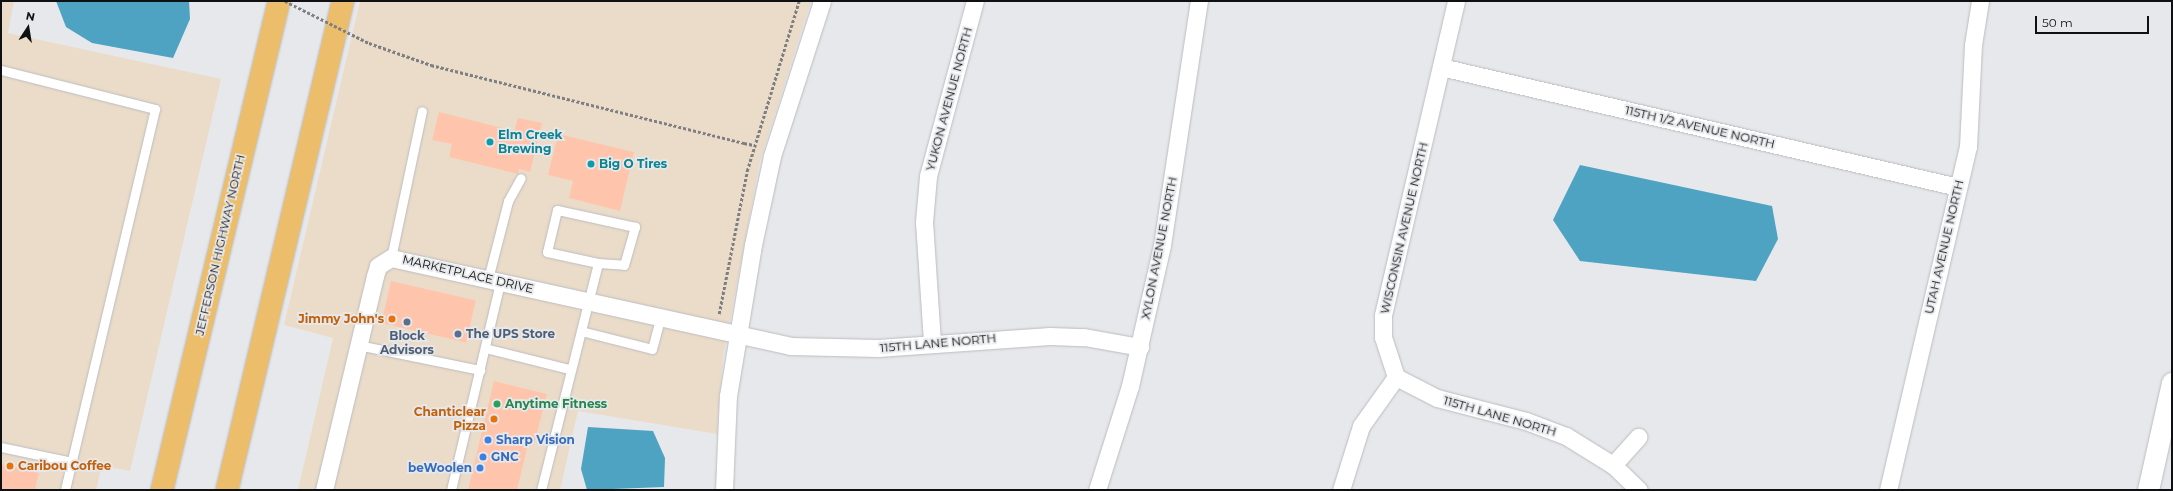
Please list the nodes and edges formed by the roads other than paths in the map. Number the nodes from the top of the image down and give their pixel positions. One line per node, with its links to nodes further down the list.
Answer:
1 (278, 1): 33 (highway, JEFFERSON HIGHWAY NORTH)
2 (343, 1): 34 (highway)
3 (822, 1): 19 (street)
4 (975, 1): 20 (street, YUKON AVENUE NORTH)
5 (1200, 1): 22 (street, XYLON AVENUE NORTH)
6 (1456, 1): 8 (street, WISCONSIN AVENUE NORTH)
7 (1980, 1): 12 (street, UTAH AVENUE NORTH)
8 (1441, 67): 12 (street, 115TH 1/2 AVENUE NORTH); 26 (street, WISCONSIN AVENUE NORTH)
9 (1, 70): 30 (lane)
10 (422, 111): 13 (lane)
11 (521, 178): 15 (lane)
12 (1958, 186): 42 (street, UTAH AVENUE NORTH)
13 (391, 258): 15 (street, MARKETPLACE DRIVE); 21 (street, MARKETPLACE DRIVE)
14 (598, 263): 14 (lane); 16 (lane)
15 (494, 280): 16 (street, MARKETPLACE DRIVE); 23 (lane)
16 (587, 302): 17 (street, MARKETPLACE DRIVE); 18 (lane)
17 (660, 319): 18 (lane); 19 (street, MARKETPLACE DRIVE)
18 (581, 331): 24 (lane)
19 (737, 336): 20 (street, 115TH LANE NORTH); 38 (street)
20 (932, 342): 22 (street, 115TH LANE NORTH)
21 (358, 345): 25 (lane); 35 (street, MARKETPLACE DRIVE)
22 (1140, 347): 39 (street, XYLON AVENUE NORTH)
23 (486, 348): 24 (lane); 25 (lane)
24 (569, 369): 37 (lane)
25 (480, 370): 36 (lane)
26 (1396, 376): 31 (street, 115TH LANE NORTH); 40 (street)
27 (2172, 382): 43 (street)
28 (1638, 437): 31 (street)
29 (1, 447): 30 (lane)
30 (72, 462): 32 (lane)
31 (1613, 465): 41 (street, 115TH LANE NORTH)
32 (65, 490)
33 (162, 490)
34 (228, 490)
35 (324, 490)
36 (452, 490)
37 (541, 490)
38 (724, 490)
39 (1097, 490)
40 (1341, 490)
41 (1639, 490)
42 (1888, 490)
43 (2148, 490)

